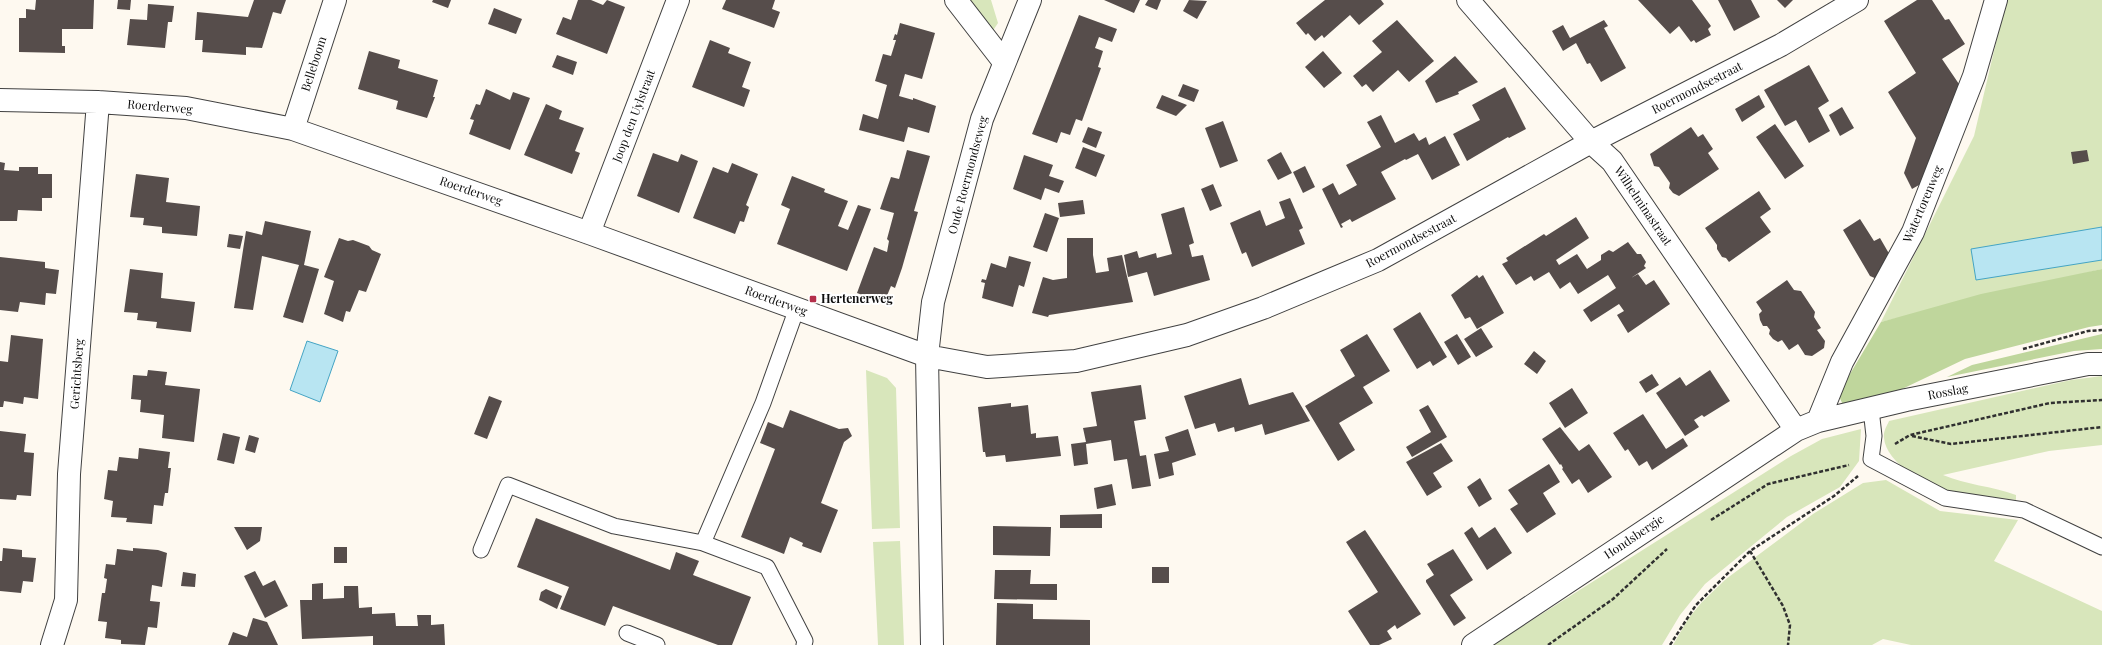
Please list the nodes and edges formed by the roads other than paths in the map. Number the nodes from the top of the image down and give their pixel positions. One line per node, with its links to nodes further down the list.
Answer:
1 (335, 0): 11 (street, Belleboom)
2 (678, 0): 13 (street, Joop den Uylstraat)
3 (956, 0): 8 (street)
4 (1030, 0): 8 (street, Oude Roermondseweg)
5 (1468, 0): 12 (street, Wilhelminastraat)
6 (1857, 0): 12 (street, Roermondsestraat)
7 (1996, 0): 18 (street, Watertorenweg)
8 (1004, 62): 15 (street, Oude Roermondseweg)
9 (0, 100): 10 (street, Roerderweg)
10 (98, 102): 11 (street, Roerderweg); 24 (street, Gerichtsberg)
11 (293, 129): 13 (street, Roerderweg)
12 (1591, 142): 15 (street, Roermondsestraat); 19 (street, Wilhelminastraat)
13 (589, 233): 14 (street, Roerderweg)
14 (797, 308): 15 (street, Roerderweg); 20 (lane)
15 (927, 356): 27 (street)
16 (2102, 364): 17 (street, Rosslag)
17 (1870, 409): 18 (street, Rosslag); 21 (lane)
18 (1818, 421): 19 (street, Rosslag)
19 (1796, 430): 28 (street, Hondsbergje)
20 (703, 543): 22 (lane); 26 (lane)
21 (2102, 548)
22 (481, 550)
23 (627, 633): 25 (lane)
24 (52, 645)
25 (657, 645)
26 (804, 645)
27 (932, 645)
28 (1473, 645)

